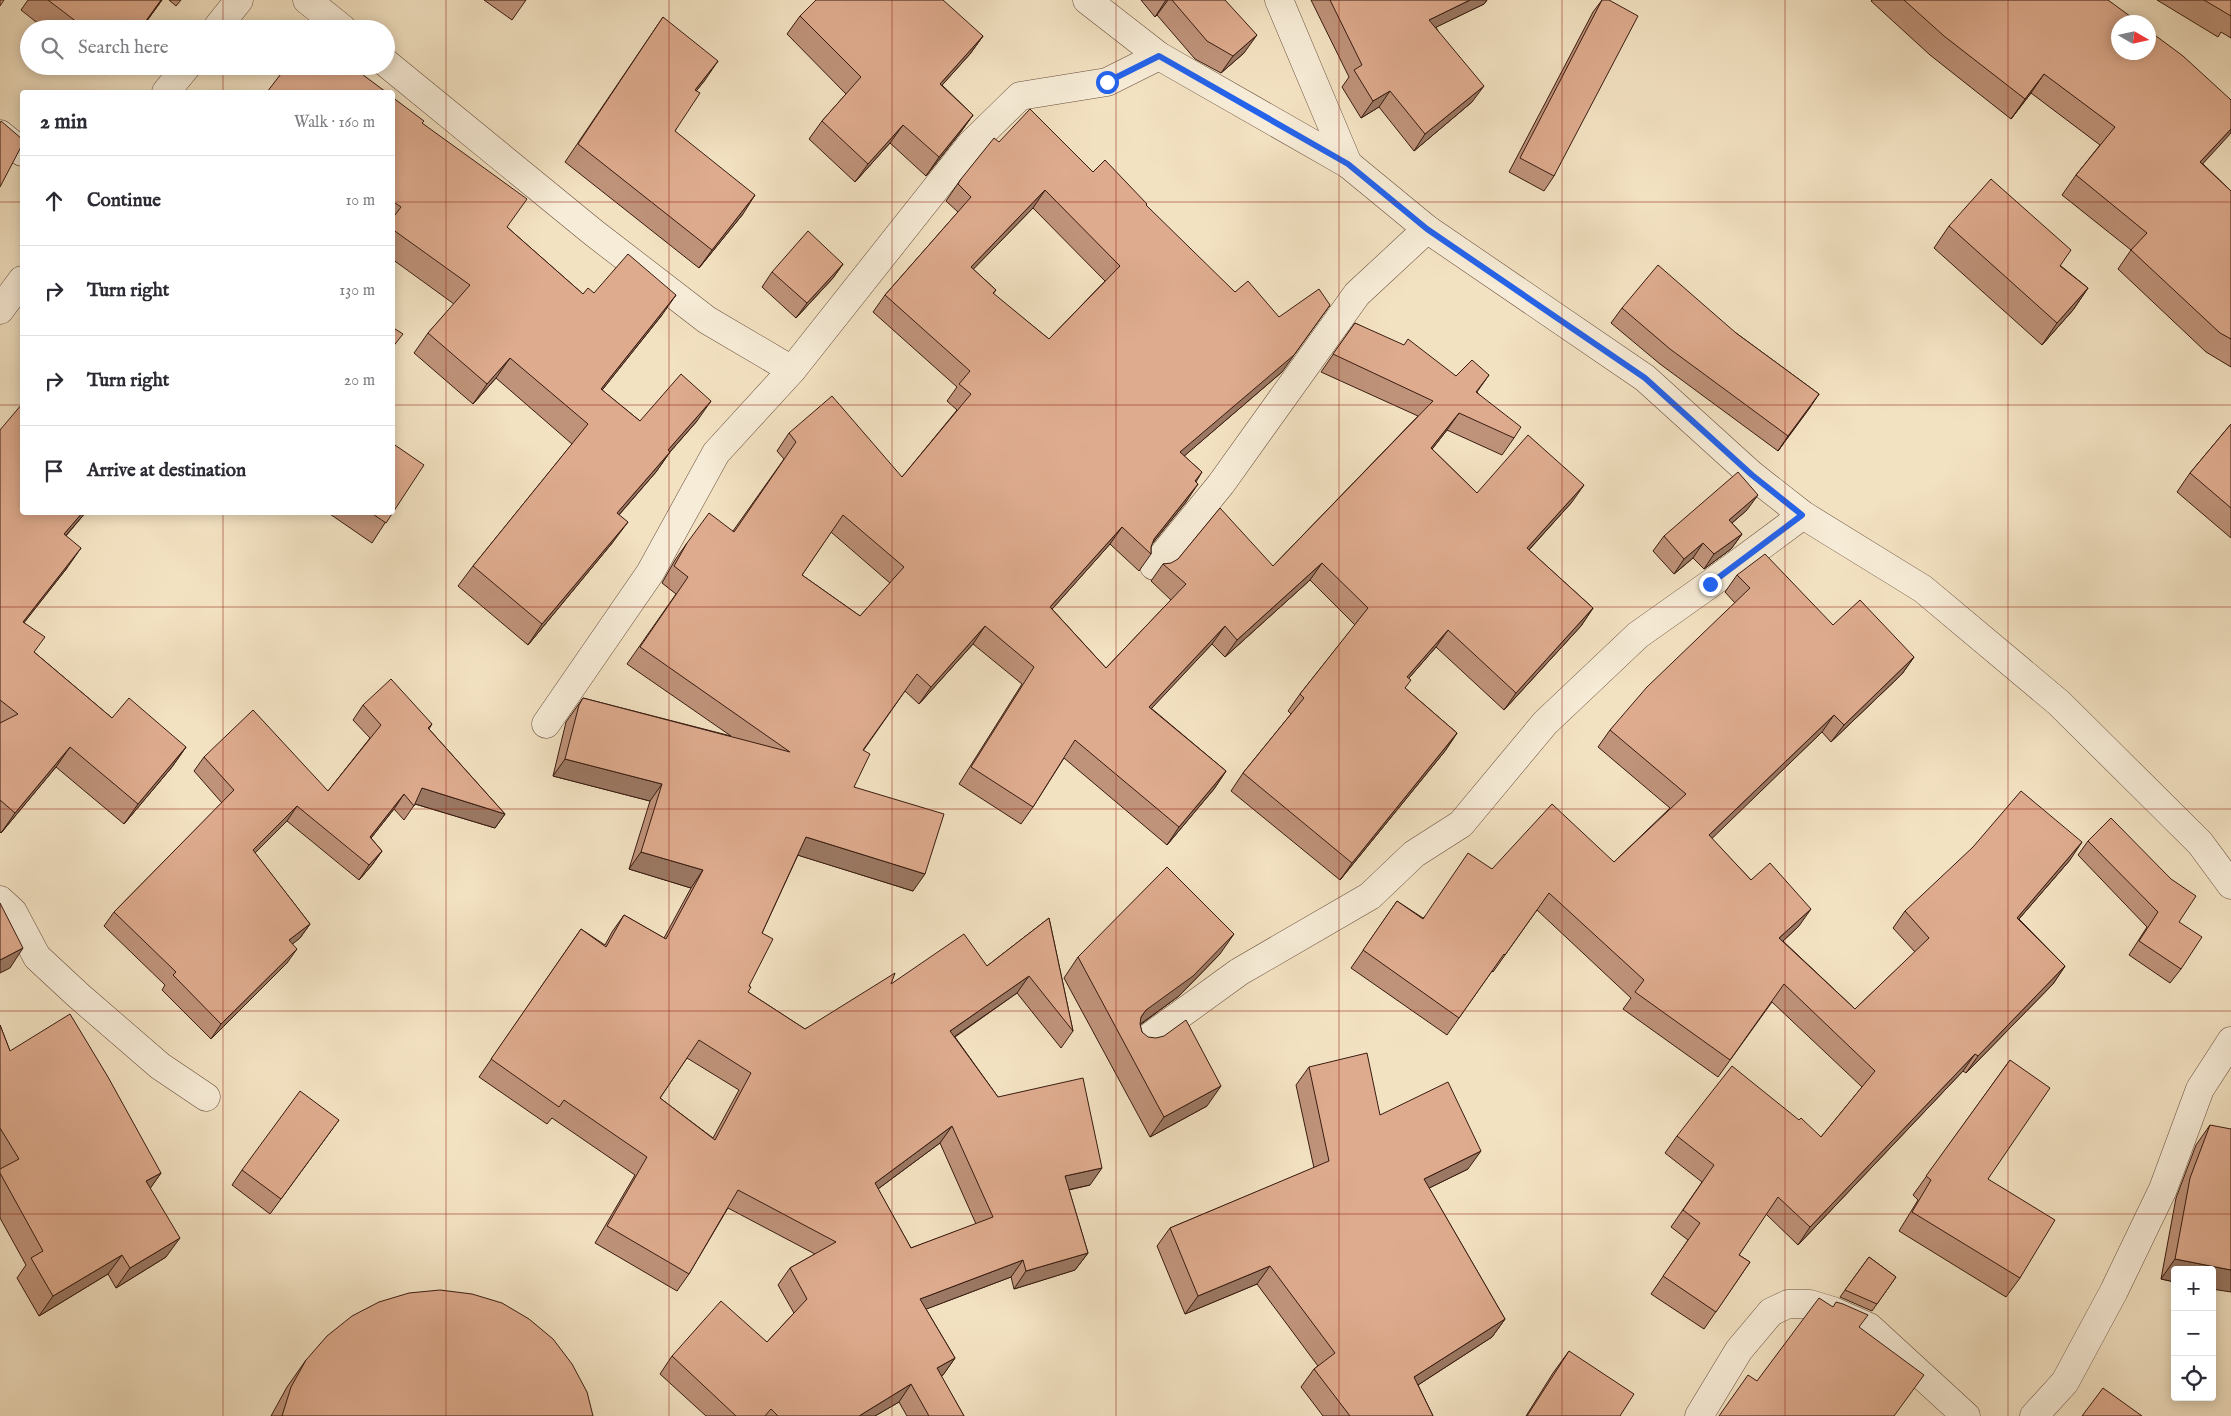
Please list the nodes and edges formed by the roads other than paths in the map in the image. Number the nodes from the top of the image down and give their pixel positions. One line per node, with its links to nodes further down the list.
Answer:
1 (239, 0): 5 (street)
2 (307, 0): 6 (street)
3 (1087, 0): 7 (street)
4 (1279, 0): 13 (street)
5 (223, 20)
6 (332, 20)
7 (1159, 56): 13 (street); 17 (street)
8 (395, 71): 17 (street)
9 (179, 75): 10 (street)
10 (168, 90)
11 (0, 134): 12 (street)
12 (20, 150)
13 (1348, 164): 14 (street)
14 (1427, 229): 18 (street); 19 (street)
15 (20, 283): 16 (street)
16 (0, 310)
17 (792, 370): 20 (street)
18 (1802, 515): 21 (street); 24 (street)
19 (1154, 566)
20 (546, 724)
21 (2231, 885)
22 (0, 900): 25 (street)
23 (2231, 1041): 28 (street)
24 (1141, 1043)
25 (206, 1097)
26 (1699, 1416): 27 (street)
27 (1966, 1416)
28 (2034, 1416)

